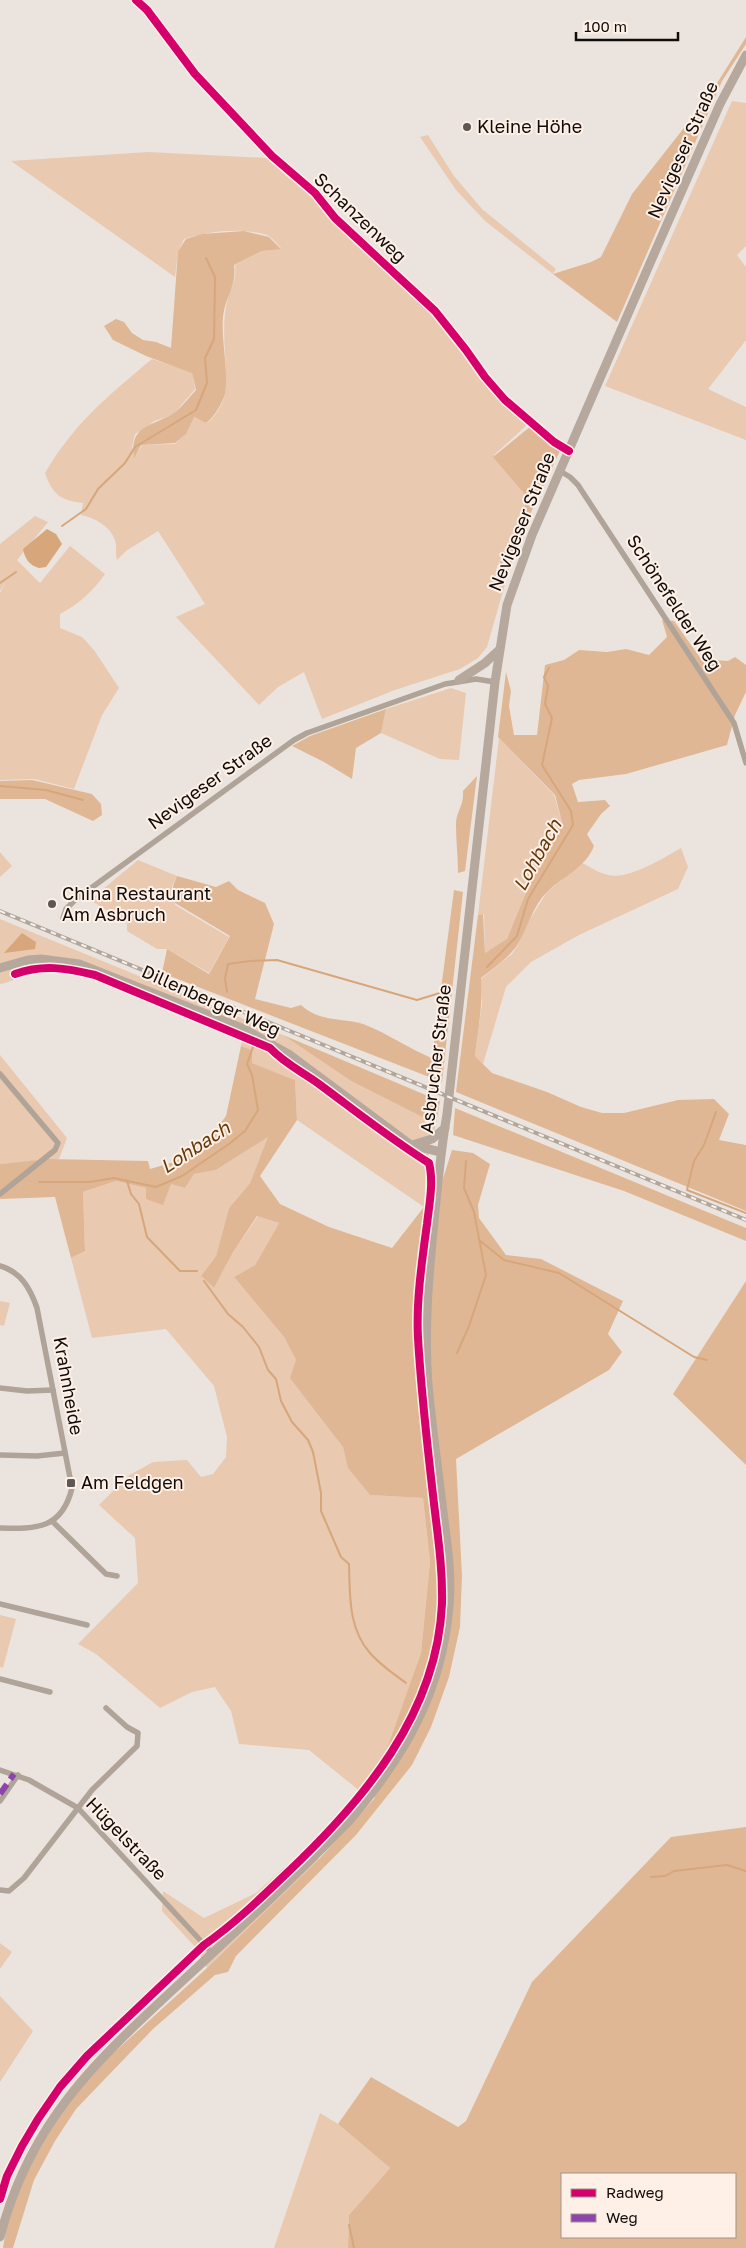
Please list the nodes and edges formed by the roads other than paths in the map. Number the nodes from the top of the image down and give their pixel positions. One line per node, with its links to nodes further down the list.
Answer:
1 (136, 0): 3 (street, Schanzenweg)
2 (746, 55): 3 (main road, Nevigeser Straße)
3 (568, 450): 4 (main road, Nevigeser Straße)
4 (560, 472): 5 (main road, Nevigeser Straße); 8 (street, Schönefelder Weg)
5 (499, 650): 6 (main road); 7 (main road, Nevigeser Straße)
6 (460, 680): 7 (street, Nevigeser Straße); 9 (street, Nevigeser Straße)
7 (495, 682): 12 (main road, Asbrucher Straße)
8 (746, 763)
9 (63, 918)
10 (0, 968): 13 (main road, Dillenberger Weg)
11 (0, 1074): 15 (street)
12 (445, 1128): 13 (main road); 14 (main road, Asbrucher Straße)
13 (411, 1145): 14 (main road, Dillenberger Weg)
14 (441, 1152): 34 (main road, Asbrucher Straße)
15 (0, 1194)
16 (0, 1266): 18 (street, Krahnheide)
17 (0, 1388): 18 (street)
18 (53, 1390): 19 (street, Krahnheide)
19 (65, 1453): 20 (street); 21 (street, Krahnheide)
20 (0, 1455)
21 (53, 1522): 22 (street); 23 (street)
22 (0, 1528)
23 (117, 1576)
24 (0, 1604): 25 (street)
25 (87, 1625)
26 (0, 1679): 27 (street)
27 (50, 1692)
28 (106, 1708): 32 (street)
29 (0, 1770): 30 (street, Hügelstraße)
30 (18, 1775): 31 (street); 32 (street, Hügelstraße)
31 (0, 1801)
32 (78, 1808): 33 (street); 34 (street, Hügelstraße)
33 (0, 1890)
34 (212, 1953): 35 (main road, Asbrucher Straße)
35 (0, 2236)

